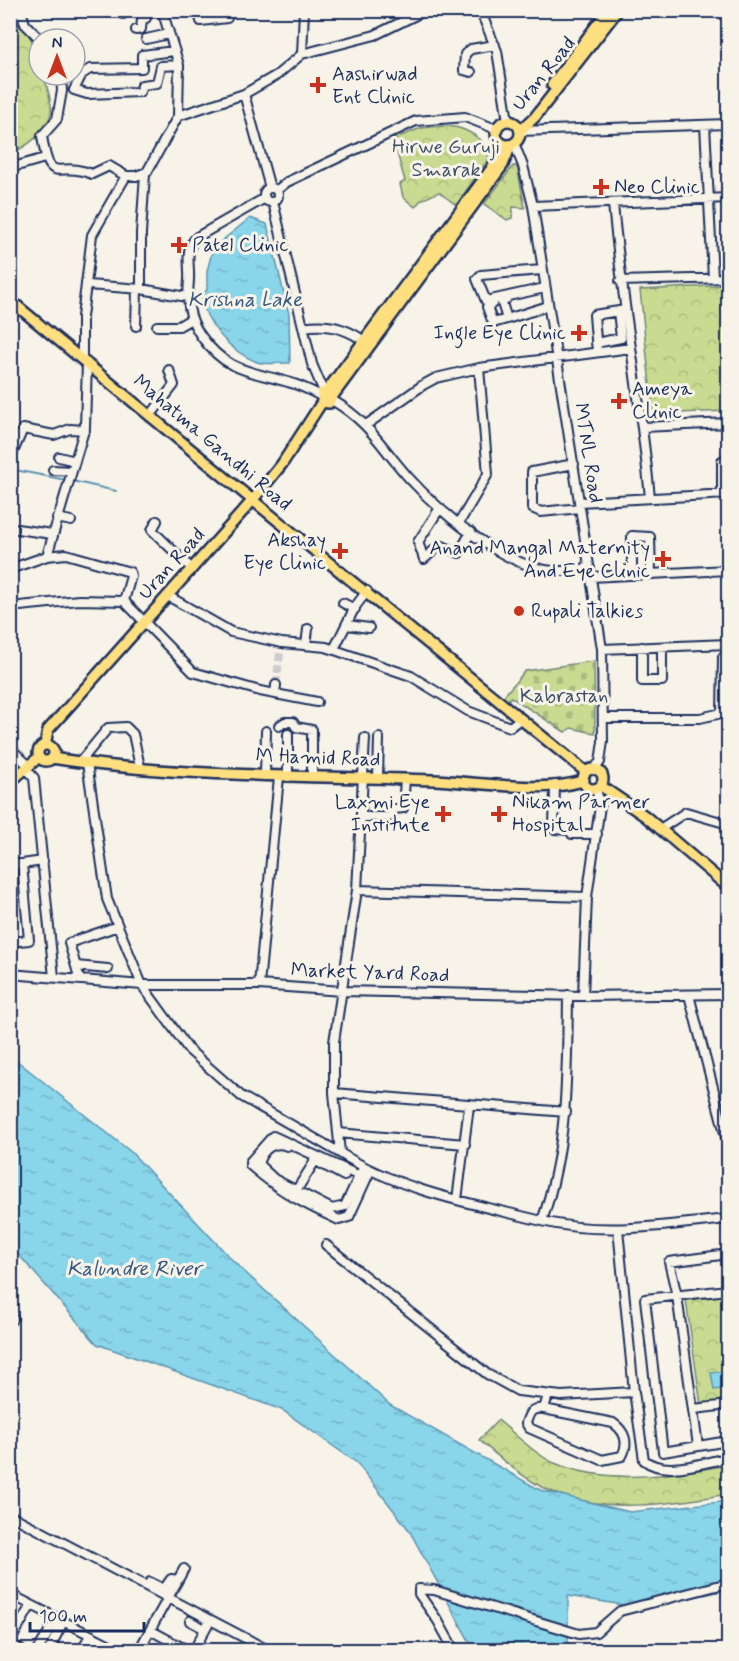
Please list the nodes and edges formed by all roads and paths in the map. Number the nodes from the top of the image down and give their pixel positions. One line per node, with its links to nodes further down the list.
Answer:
1 (21, 10): 11 (street)
2 (148, 10): 12 (street)
3 (162, 10): 13 (street)
4 (198, 10): 5 (street)
5 (227, 10)
6 (304, 10): 17 (street)
7 (426, 10): 17 (street)
8 (480, 10): 15 (street)
9 (608, 10): 30 (main road, Uran Road)
10 (618, 10): 30 (main road, Uran Road)
11 (28, 27)
12 (136, 30)
13 (169, 34): 14 (street); 16 (street)
14 (147, 39)
15 (495, 45): 21 (street); 27 (street)
16 (174, 51): 18 (street); 19 (street)
17 (302, 54): 25 (street)
18 (179, 65): 22 (street); 26 (street)
19 (142, 68): 20 (street); 22 (street)
20 (87, 71)
21 (471, 72)
22 (142, 85): 24 (street)
23 (62, 87): 33 (street)
24 (75, 87)
25 (244, 94): 26 (street); 37 (street)
26 (178, 116): 35 (street)
27 (508, 121): 30 (main road); 31 (main road)
28 (729, 124): 29 (street)
29 (705, 125): 30 (street); 40 (street)
30 (519, 128): 32 (main road)
31 (496, 129): 32 (main road); 37 (street)
32 (509, 144): 43 (street, MTNL Road); 44 (main road, Uran Road)
33 (45, 158): 34 (street); 36 (street)
34 (10, 168)
35 (145, 174): 36 (street); 50 (street)
36 (126, 176): 49 (street)
37 (273, 189): 38 (street); 41 (street)
38 (265, 198): 41 (street); 52 (street)
39 (729, 198): 40 (street)
40 (710, 199): 42 (street); 46 (street)
41 (273, 202): 62 (street)
42 (613, 204): 43 (street); 48 (street)
43 (533, 206): 45 (street, MTNL Road)
44 (463, 214): 63 (main road, Uran Road); 72 (main road, Uran Road)
45 (542, 270): 51 (street, MTNL Road); 51 (street)
46 (713, 278): 47 (street); 48 (street)
47 (729, 278)
48 (620, 281): 56 (street)
49 (88, 285): 50 (street); 69 (street)
50 (139, 289): 52 (street); 59 (street)
51 (545, 289): 54 (street); 55 (street, MTNL Road)
52 (187, 297): 57 (street)
53 (10, 300): 69 (main road, Mahatma Gandhi Road)
54 (501, 300): 58 (street); 58 (street)
55 (548, 306): 58 (street); 68 (street, MTNL Road)
56 (622, 311): 61 (street); 64 (street)
57 (191, 319): 60 (street); 72 (street)
58 (507, 319)
59 (136, 326)
60 (157, 326)
61 (624, 326): 65 (street); 66 (street)
62 (304, 327): 63 (street); 72 (street)
63 (364, 341): 72 (main road, Uran Road)
64 (596, 343): 65 (street); 67 (street)
65 (608, 346): 66 (street); 67 (street)
66 (631, 348): 76 (street)
67 (597, 352): 68 (street)
68 (556, 357): 70 (street); 82 (street, MTNL Road)
69 (84, 361): 73 (main road, Mahatma Gandhi Road); 77 (street)
70 (479, 368): 75 (street); 93 (street)
71 (169, 370): 73 (street)
72 (326, 396): 75 (street); 87 (main road, Uran Road)
73 (150, 416): 87 (main road, Mahatma Gandhi Road)
74 (729, 423): 76 (street)
75 (366, 425): 89 (street)
76 (643, 427): 86 (street)
77 (85, 430): 79 (street); 81 (street)
78 (59, 457): 81 (street)
79 (10, 459)
80 (729, 459): 85 (street)
81 (75, 461): 84 (street)
82 (574, 464): 88 (street, MTNL Road); 88 (street)
83 (53, 470): 84 (street)
84 (70, 479): 90 (street)
85 (725, 490): 86 (street)
86 (650, 498): 88 (street)
87 (252, 501): 100 (main road, Uran Road); 105 (main road, Mahatma Gandhi Road)
88 (580, 505): 98 (street, MTNL Road)
89 (440, 508): 93 (street); 95 (street)
90 (57, 518): 92 (street); 96 (street)
91 (157, 520): 100 (street)
92 (71, 521)
93 (459, 523): 95 (street)
94 (10, 528): 96 (street)
95 (471, 532): 98 (street)
96 (52, 534): 97 (street)
97 (47, 556): 99 (street); 107 (street)
98 (590, 568): 104 (street, MTNL Road)
99 (10, 569)
100 (192, 569): 106 (main road, Uran Road)
101 (729, 570): 102 (street)
102 (651, 574): 103 (street); 103 (street)
103 (632, 575): 104 (street)
104 (591, 577): 118 (street, MTNL Road)
105 (367, 591): 110 (street); 124 (main road, Mahatma Gandhi Road)
106 (168, 596): 111 (main road, Uran Road); 116 (street)
107 (124, 601): 109 (street); 111 (street)
108 (343, 603): 110 (street)
109 (10, 607)
110 (355, 609): 112 (street)
111 (144, 622): 121 (street); 130 (main road, Uran Road)
112 (347, 625): 113 (street); 117 (street)
113 (369, 628)
114 (308, 629): 116 (street)
115 (729, 644): 118 (street)
116 (310, 646): 117 (street)
117 (334, 649): 124 (street)
118 (602, 649): 123 (street, MTNL Road)
119 (723, 657): 123 (street)
120 (276, 685): 121 (street)
121 (275, 694): 122 (street)
122 (318, 702)
123 (603, 718): 137 (street, MTNL Road)
124 (520, 719): 137 (main road, Mahatma Gandhi Road)
125 (279, 726): 140 (street)
126 (266, 731): 138 (street)
127 (288, 734): 139 (street)
128 (365, 738): 141 (street)
129 (379, 738): 142 (street)
130 (45, 746): 132 (main road, Uran Road); 133 (main road)
131 (10, 748): 135 (street)
132 (39, 757): 133 (main road); 135 (main road, Uran Road)
133 (52, 758): 134 (main road, M Hamid Road)
134 (84, 763): 136 (main road, M Hamid Road); 136 (street); 157 (street)
135 (27, 767): 144 (main road, Uran Road); 151 (street)
136 (140, 767): 138 (main road, M Hamid Road)
137 (588, 774): 145 (main road, M Hamid Road); 146 (main road, Mahatma Gandhi Road); 146 (main road)
138 (265, 776): 139 (main road, M Hamid Road)
139 (284, 777): 140 (main road, M Hamid Road); 165 (street)
140 (312, 777): 141 (main road, M Hamid Road)
141 (364, 777): 142 (main road, M Hamid Road); 147 (street)
142 (378, 778): 143 (main road, M Hamid Road)
143 (405, 779): 145 (main road, M Hamid Road); 147 (street)
144 (10, 782)
145 (555, 785): 150 (street)
146 (598, 787): 149 (main road); 150 (street)
147 (362, 817): 155 (street)
148 (729, 824): 149 (street)
149 (660, 829): 154 (main road)
150 (597, 834): 156 (street)
151 (42, 861): 153 (street); 162 (street)
152 (10, 864): 153 (street)
153 (22, 864): 158 (street)
154 (729, 887)
155 (357, 890): 156 (street); 166 (street)
156 (587, 897): 170 (street)
157 (118, 926): 159 (street); 164 (street)
158 (10, 942)
159 (76, 966): 160 (street); 163 (street)
160 (108, 969)
161 (10, 974): 162 (street, Market Yard Road)
162 (54, 977): 163 (street, Market Yard Road)
163 (80, 980): 164 (street, Market Yard Road)
164 (142, 985): 165 (street, Market Yard Road); 177 (street)
165 (259, 985): 166 (street, Market Yard Road)
166 (342, 991): 168 (street, Market Yard Road); 171 (street)
167 (729, 994): 169 (street, Market Yard Road)
168 (568, 995): 170 (street, Market Yard Road); 173 (street)
169 (689, 995): 170 (street, Market Yard Road); 176 (street)
170 (583, 996)
171 (334, 1093): 172 (street); 174 (street)
172 (469, 1106): 173 (street); 175 (street)
173 (566, 1112): 185 (street)
174 (338, 1133): 175 (street); 177 (street)
175 (465, 1144): 183 (street)
176 (729, 1145)
177 (340, 1153): 179 (street)
178 (315, 1161): 180 (street); 182 (street); 182 (street)
179 (367, 1169): 181 (street); 183 (street)
180 (344, 1176)
181 (363, 1178): 181 (street); 182 (street)
182 (296, 1191)
183 (457, 1200): 185 (street)
184 (729, 1219): 186 (street)
185 (542, 1221): 186 (street)
186 (618, 1229): 191 (street)
187 (326, 1245): 192 (street)
188 (729, 1254): 190 (street)
189 (729, 1290): 190 (street)
190 (677, 1296): 195 (street); 197 (street)
191 (634, 1392): 192 (street); 198 (street)
192 (548, 1395): 194 (street)
193 (729, 1405): 195 (street)
194 (544, 1409): 194 (street)
195 (694, 1409): 197 (street)
196 (729, 1441): 197 (street)
197 (698, 1446)
198 (729, 1458)
199 (10, 1515): 203 (street)
200 (184, 1569): 201 (street)
201 (178, 1580): 203 (street); 205 (street)
202 (729, 1583): 224 (street)
203 (154, 1588): 205 (street)
204 (10, 1594): 206 (street)
205 (168, 1597): 208 (street); 211 (street)
206 (30, 1605): 207 (street); 213 (street)
207 (60, 1620): 212 (street); 215 (street); 216 (street)
208 (210, 1620): 210 (street); 223 (street)
209 (190, 1621): 210 (street)
210 (206, 1629): 222 (street)
211 (150, 1630): 220 (street); 221 (street)
212 (93, 1637): 217 (street); 218 (street); 219 (street)
213 (10, 1642): 214 (street)
214 (21, 1650)
215 (38, 1650)
216 (49, 1650)
217 (82, 1650)
218 (91, 1650)
219 (120, 1650)
220 (139, 1650)
221 (187, 1650)
222 (194, 1650)
223 (268, 1650)
224 (454, 1650)

